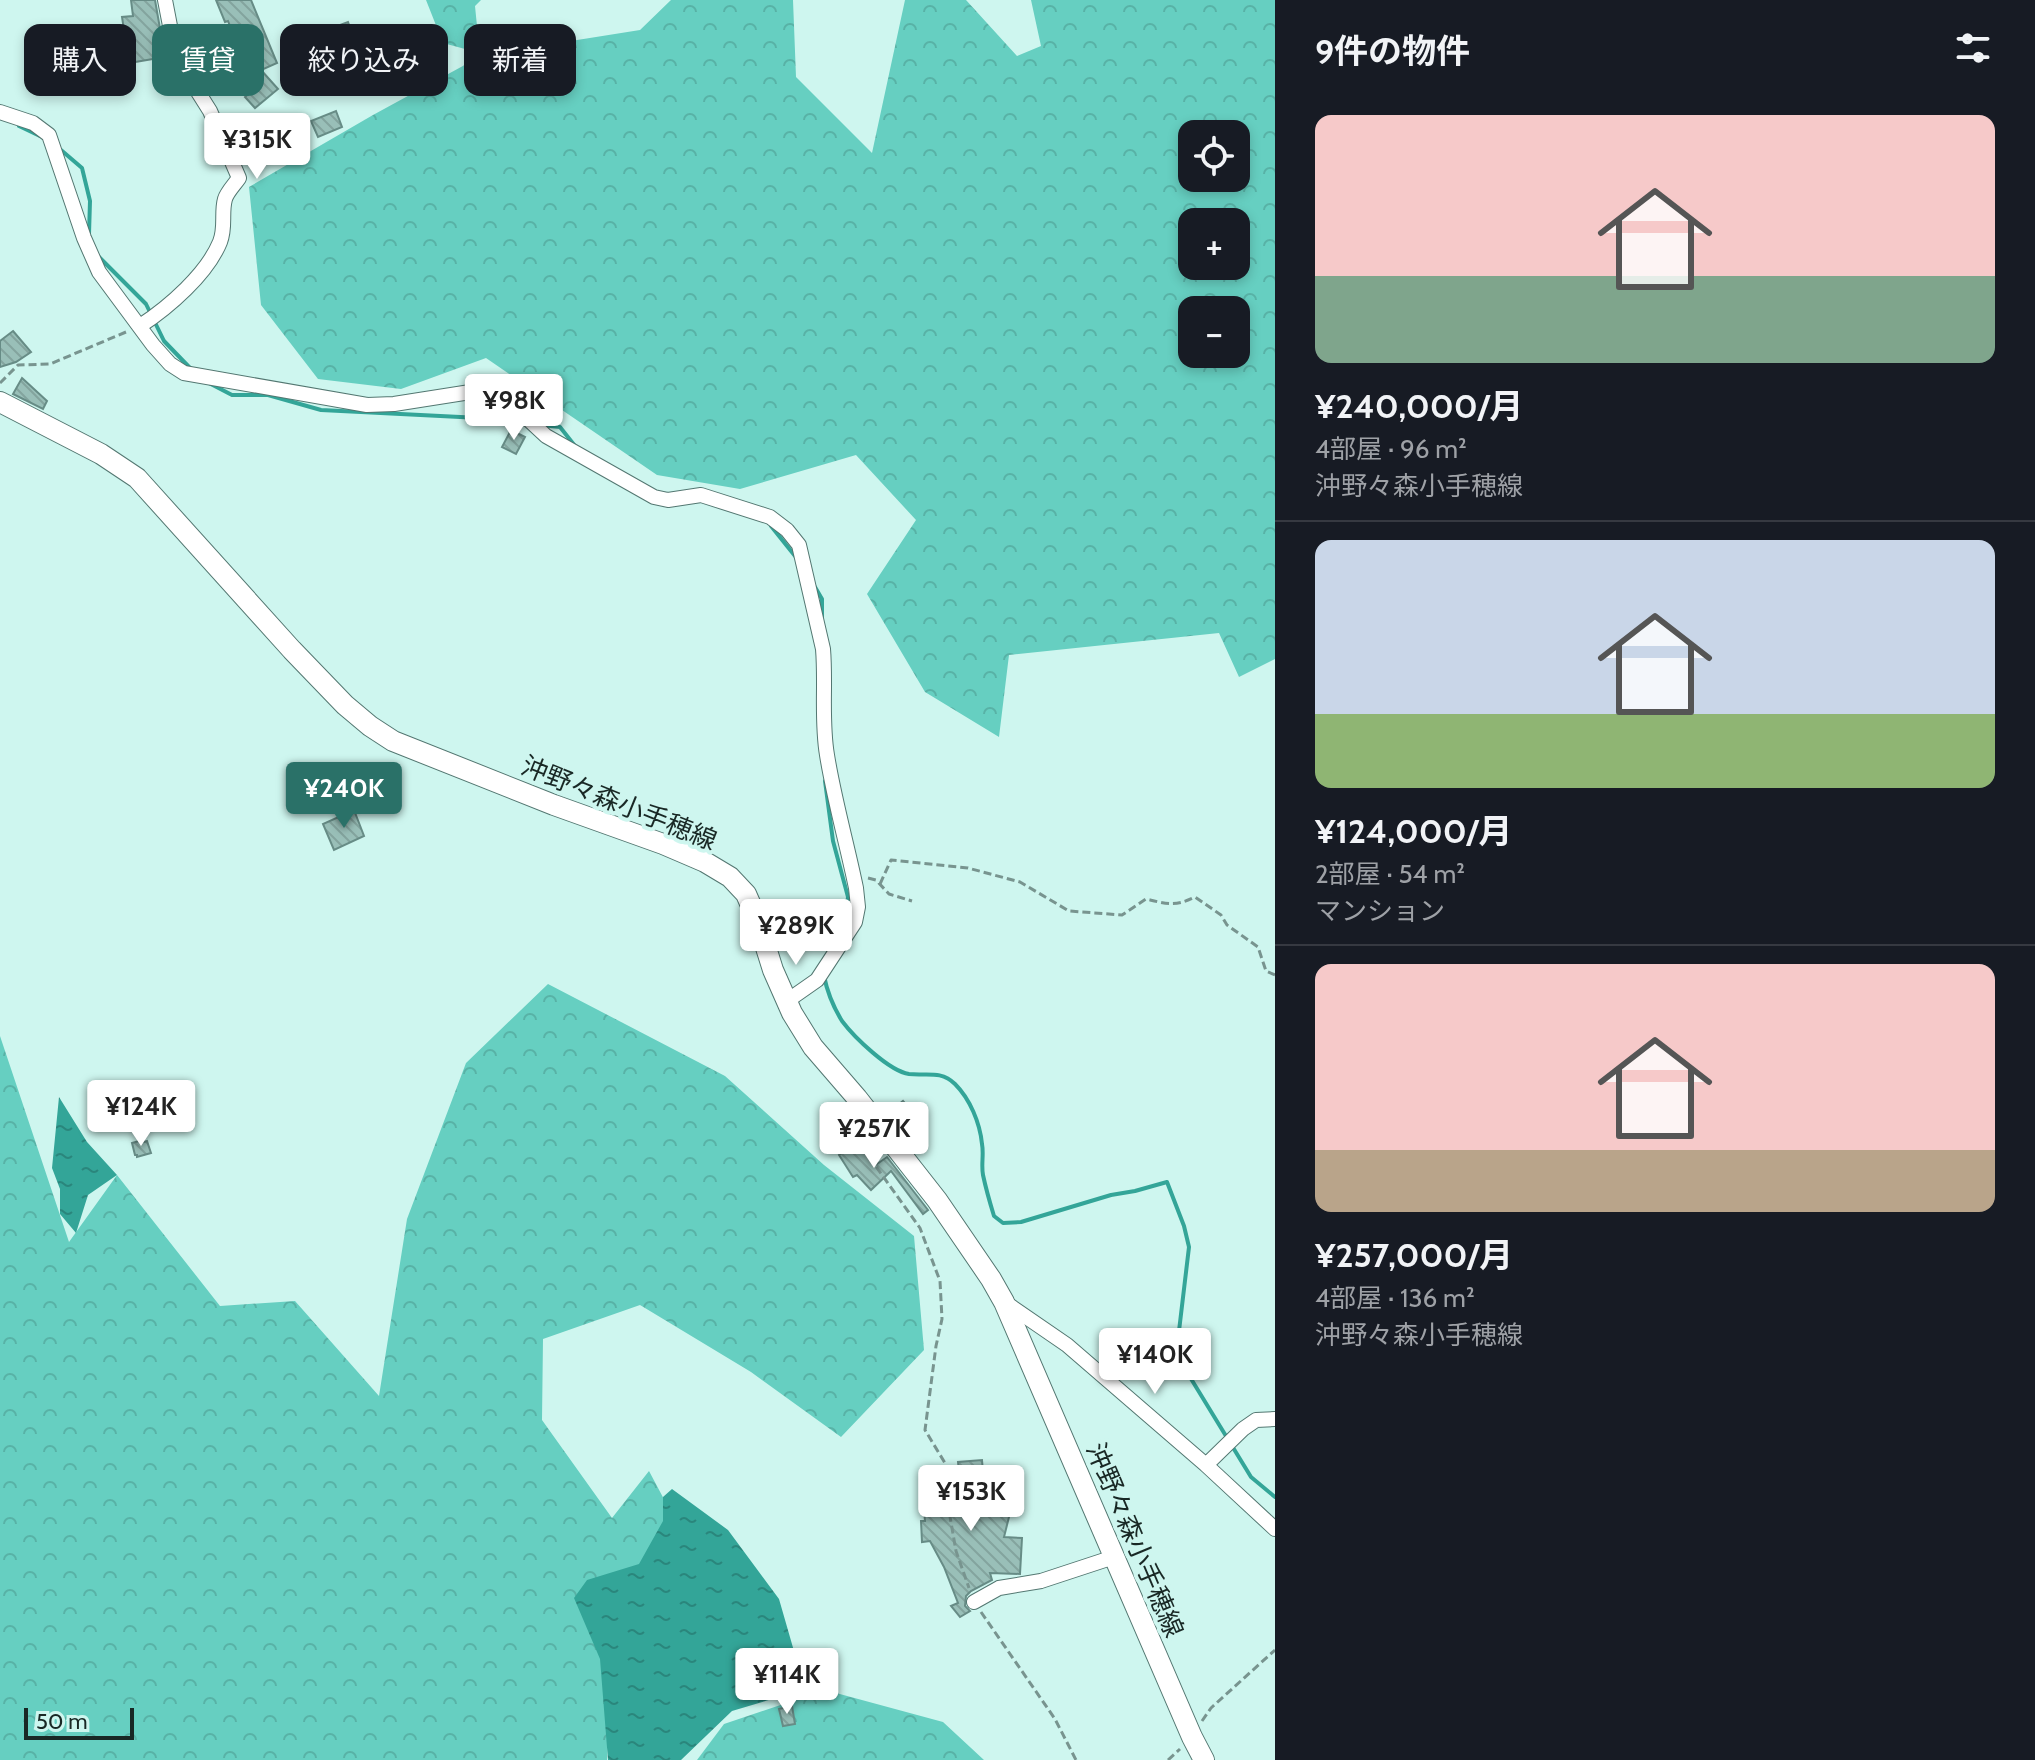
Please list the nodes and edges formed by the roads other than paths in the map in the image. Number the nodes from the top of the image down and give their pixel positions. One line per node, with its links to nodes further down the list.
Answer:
1 (165, 0): 3 (street)
2 (0, 112): 3 (street)
3 (140, 326): 5 (street)
4 (0, 402): 5 (main road, 沖野々森小手穂線)
5 (787, 1001): 6 (main road, 沖野々森小手穂線)
6 (1004, 1302): 8 (street); 10 (main road, 沖野々森小手穂線)
7 (1275, 1419): 8 (street)
8 (1206, 1465): 9 (street)
9 (1275, 1529)
10 (1114, 1557): 11 (street); 12 (main road, 沖野々森小手穂線)
11 (974, 1602)
12 (1204, 1760)

